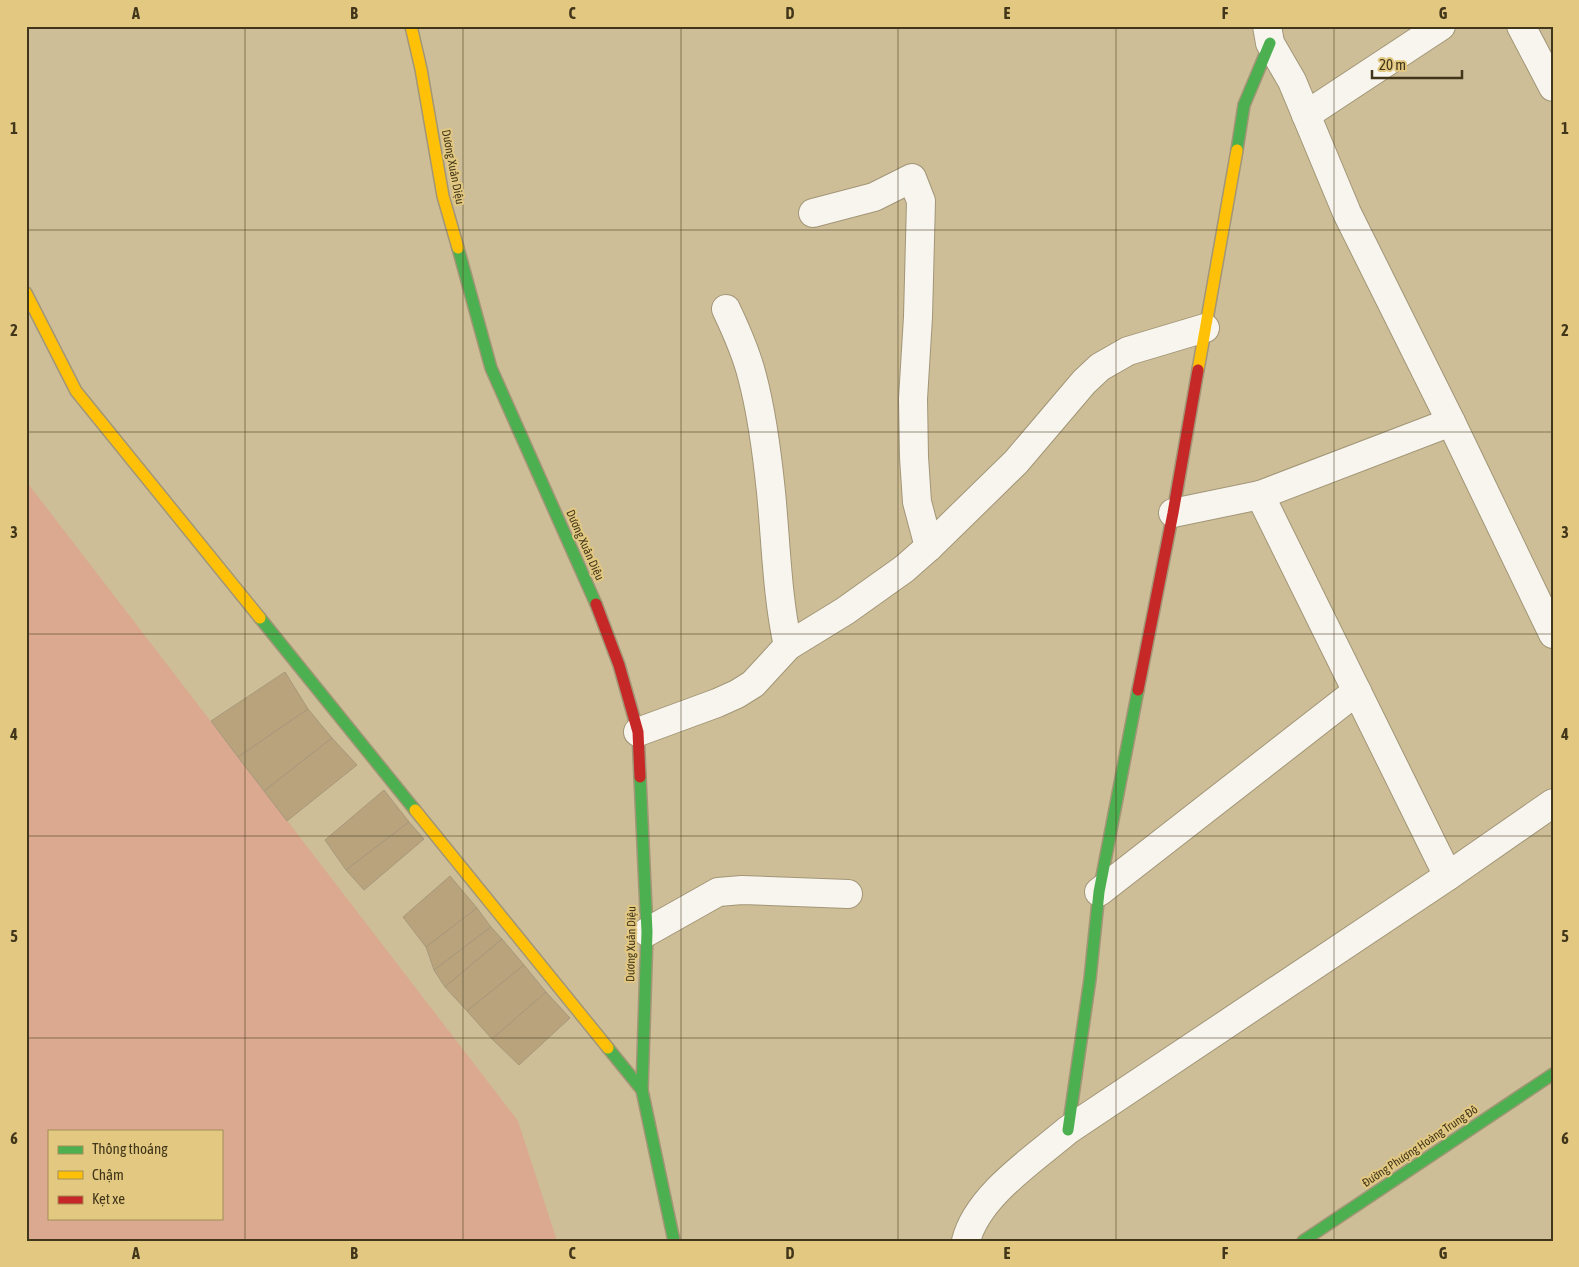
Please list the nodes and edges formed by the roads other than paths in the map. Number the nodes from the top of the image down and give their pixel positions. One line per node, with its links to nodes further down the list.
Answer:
1 (411, 26): 18 (street, Dương Xuân Diệu)
2 (1441, 26): 6 (street)
3 (1520, 26): 5 (street)
4 (1268, 35): 6 (street); 10 (street)
5 (1553, 87)
6 (1306, 115): 11 (street)
7 (813, 213): 14 (street)
8 (26, 293): 25 (street)
9 (726, 308): 16 (street)
10 (1205, 328): 13 (street); 14 (street)
11 (1451, 422): 12 (street); 15 (street)
12 (1260, 495): 13 (street); 17 (street)
13 (1173, 513): 21 (street)
14 (928, 548): 16 (street)
15 (1553, 634)
16 (788, 646): 18 (street)
17 (1357, 691): 20 (street); 21 (street)
18 (638, 732): 23 (street, Dương Xuân Diệu)
19 (1553, 803): 20 (street)
20 (1448, 876): 26 (street)
21 (1099, 892): 26 (street)
22 (848, 894): 23 (street)
23 (647, 932): 25 (street, Dương Xuân Diệu)
24 (1553, 1074): 29 (street, Đường Phượng Hoàng Trung Đô)
25 (642, 1090): 27 (street)
26 (1068, 1130): 28 (street)
27 (674, 1241)
28 (966, 1241)
29 (1303, 1241)

